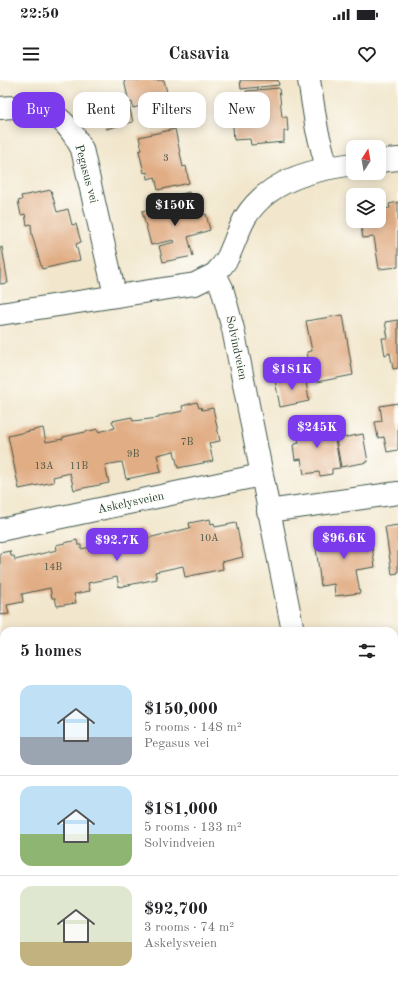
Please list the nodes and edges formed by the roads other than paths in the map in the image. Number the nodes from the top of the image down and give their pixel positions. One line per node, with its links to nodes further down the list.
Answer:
1 (309, 80): 6 (street)
2 (0, 108): 8 (street, Pegasus vei)
3 (398, 159): 4 (street)
4 (386, 160)
5 (346, 165): 6 (street)
6 (327, 168): 7 (street)
7 (215, 274): 8 (street); 10 (street, Solvindveien)
8 (115, 295): 9 (street)
9 (0, 314)
10 (261, 475): 12 (street, Solvindveien); 13 (street, Askelysveien)
11 (398, 493): 12 (street)
12 (268, 511): 14 (street, Solvindveien)
13 (0, 530)
14 (292, 627)

